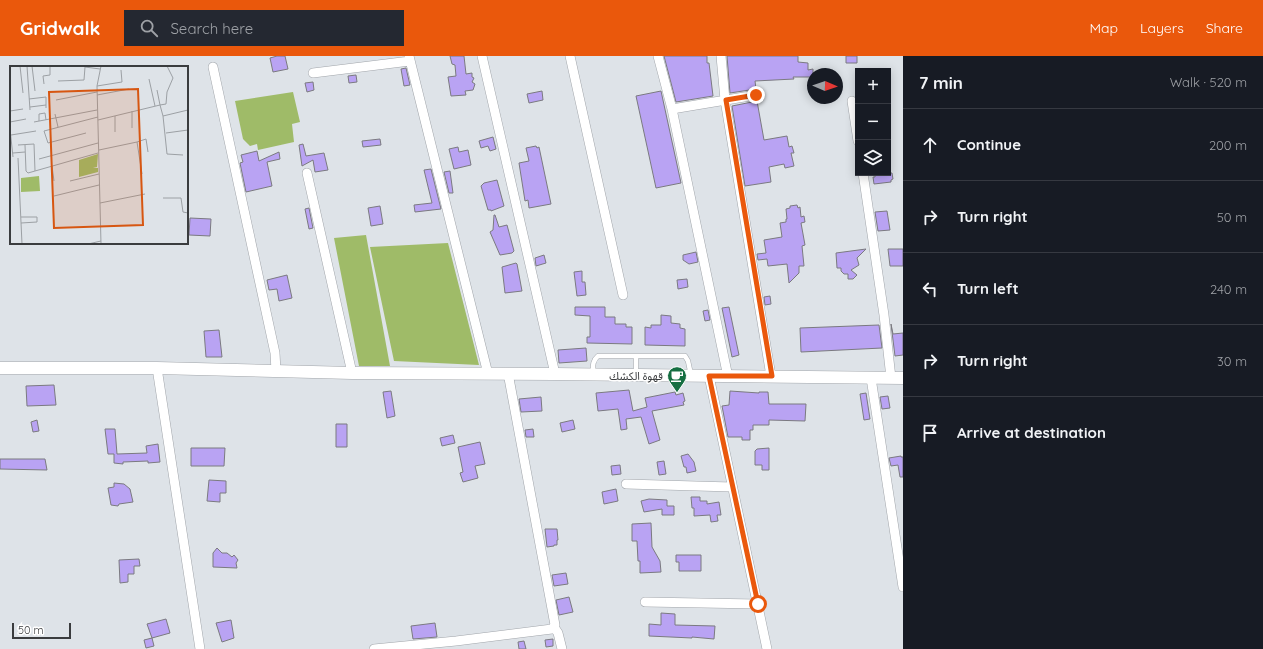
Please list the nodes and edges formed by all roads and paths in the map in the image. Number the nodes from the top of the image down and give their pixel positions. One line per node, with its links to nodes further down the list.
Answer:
1 (482, 56): 23 (street)
2 (570, 56): 15 (street)
3 (658, 56): 11 (street)
4 (721, 56): 9 (street)
5 (410, 59): 7 (street); 21 (street)
6 (212, 67): 19 (street)
7 (313, 73)
8 (756, 95): 9 (street)
9 (726, 100): 11 (street); 28 (street)
10 (852, 101): 12 (street)
11 (672, 109): 29 (street)
12 (858, 140)
13 (307, 173): 20 (street)
14 (863, 176): 31 (street)
15 (623, 294)
16 (636, 356): 24 (lane); 25 (lane); 26 (lane)
17 (0, 368): 18 (main road)
18 (157, 368): 19 (main road); 38 (street)
19 (276, 371): 20 (main road)
20 (352, 373): 21 (main road)
21 (488, 374): 22 (main road)
22 (508, 374): 23 (main road); 37 (street)
23 (556, 374): 24 (main road)
24 (593, 374): 25 (main road)
25 (636, 375): 26 (main road)
26 (691, 375): 27 (main road)
27 (709, 376): 29 (main road); 33 (street)
28 (772, 376): 29 (main road); 30 (main road)
29 (728, 377)
30 (872, 378): 31 (main road); 34 (street)
31 (897, 378)
32 (626, 484): 33 (street)
33 (732, 487): 36 (street)
34 (903, 587)
35 (645, 602): 36 (street)
36 (758, 604): 41 (street)
37 (554, 627): 39 (street); 40 (street)
38 (200, 649)
39 (374, 649)
40 (562, 649)
41 (767, 649)

